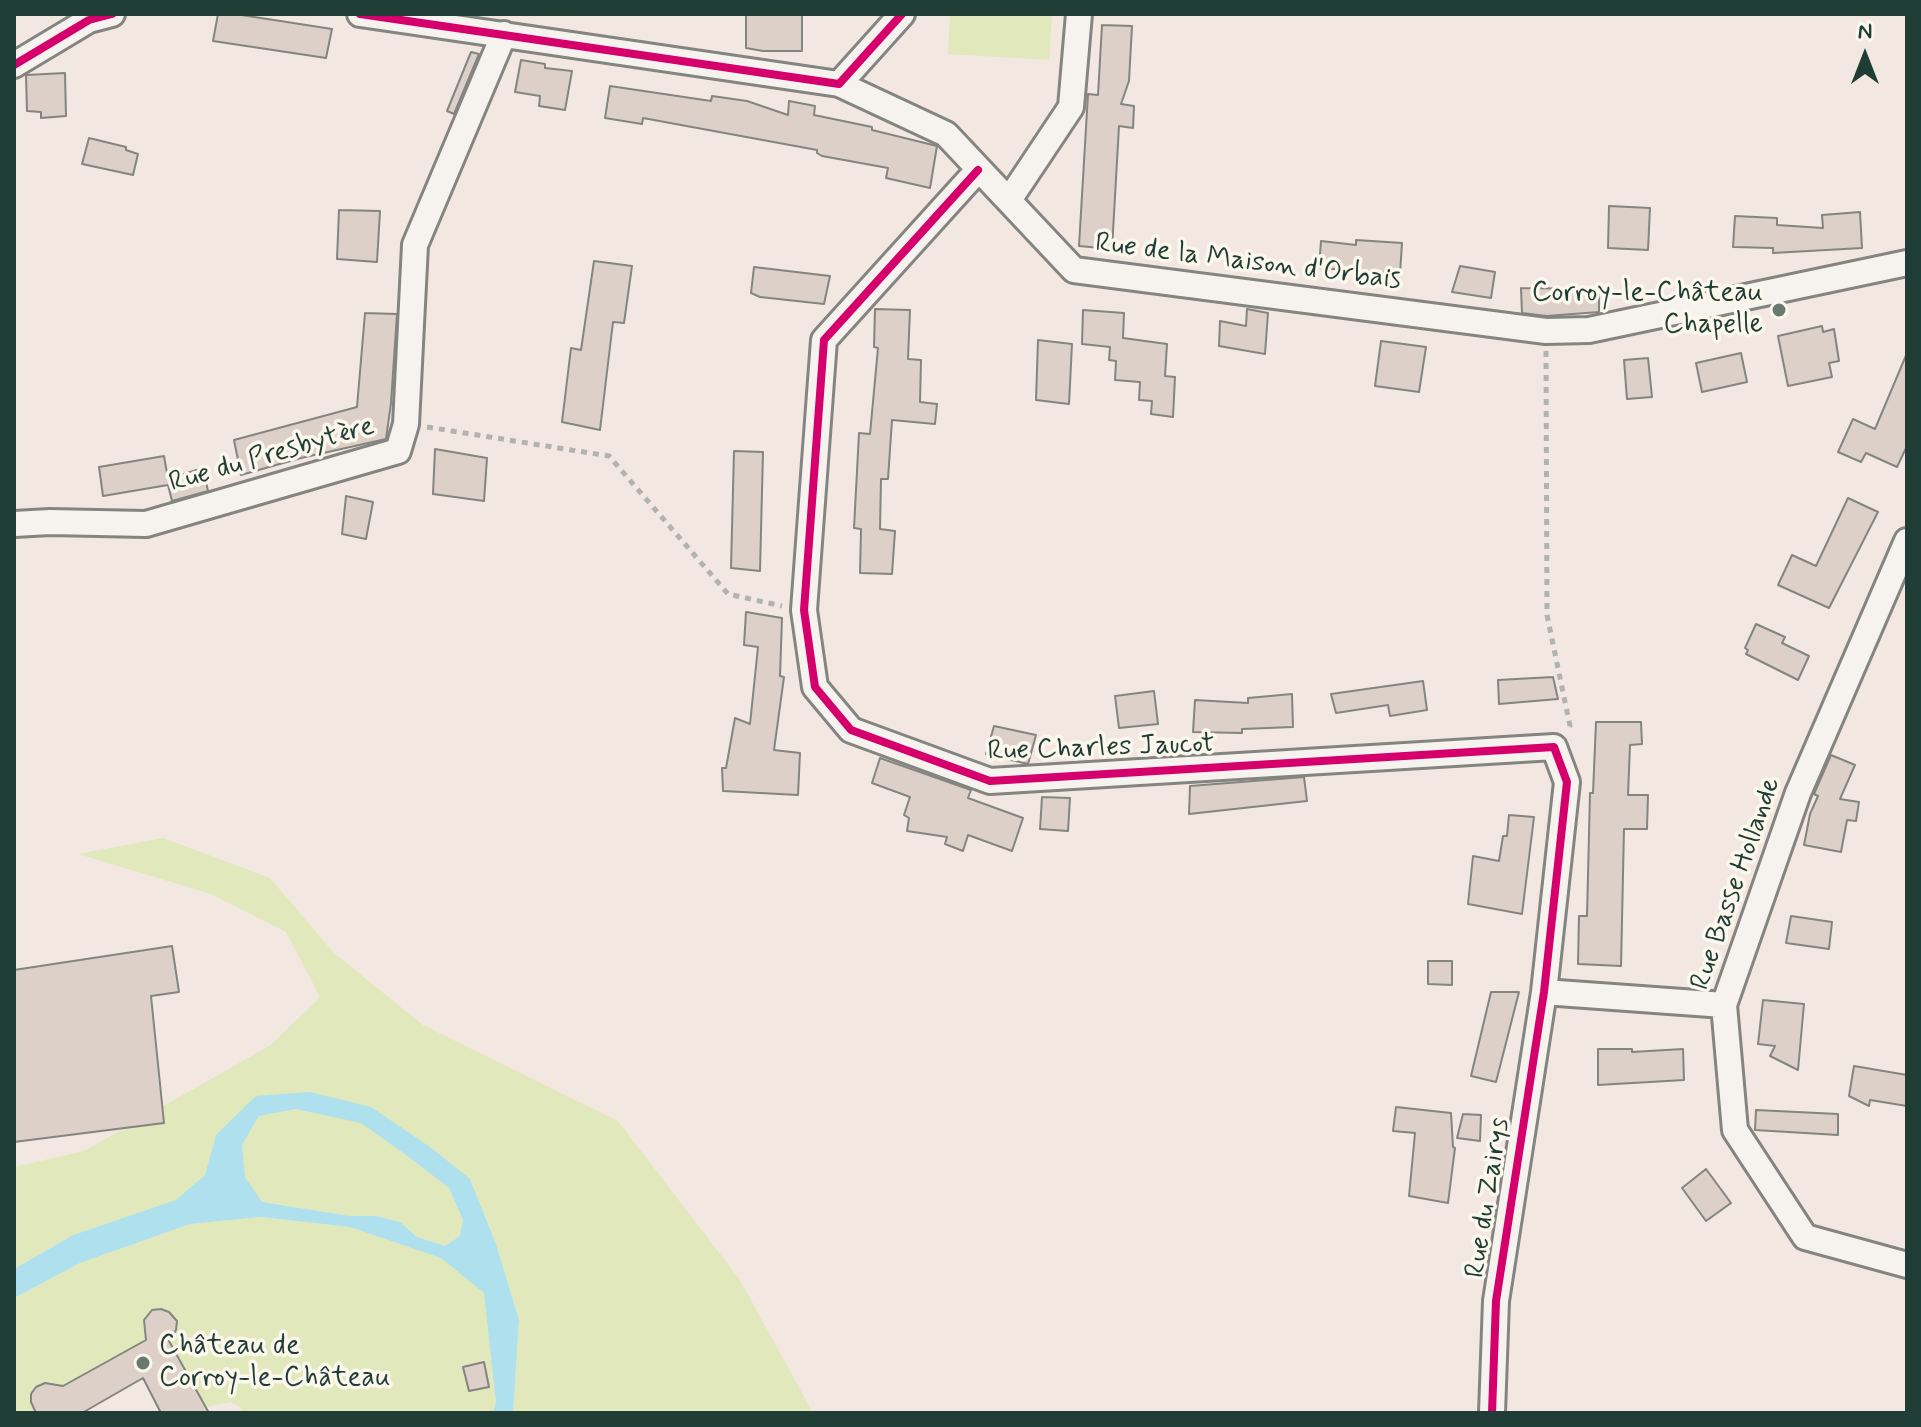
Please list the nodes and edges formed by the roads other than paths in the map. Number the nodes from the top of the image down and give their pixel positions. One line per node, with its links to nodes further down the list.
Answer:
1 (112, 14): 6 (street)
2 (360, 14): 5 (street, Rue de la Maison d'Orbais)
3 (902, 14): 7 (street)
4 (1079, 14): 9 (street)
5 (504, 34): 7 (street, Rue de la Maison d'Orbais); 11 (street, Rue du Presbytère)
6 (14, 65)
7 (839, 84): 8 (street, Rue de la Maison d'Orbais)
8 (978, 170): 9 (street, Rue de la Maison d'Orbais); 13 (street, Rue Charles Jaucot)
9 (1009, 200): 10 (street, Rue de la Maison d'Orbais)
10 (1907, 263)
11 (14, 524)
12 (1907, 541): 14 (street, Rue Basse Hollande)
13 (1544, 992): 14 (street); 16 (street, Rue du Zairys)
14 (1724, 1005): 15 (street, Rue Basse Hollande)
15 (1907, 1265)
16 (1492, 1413)

